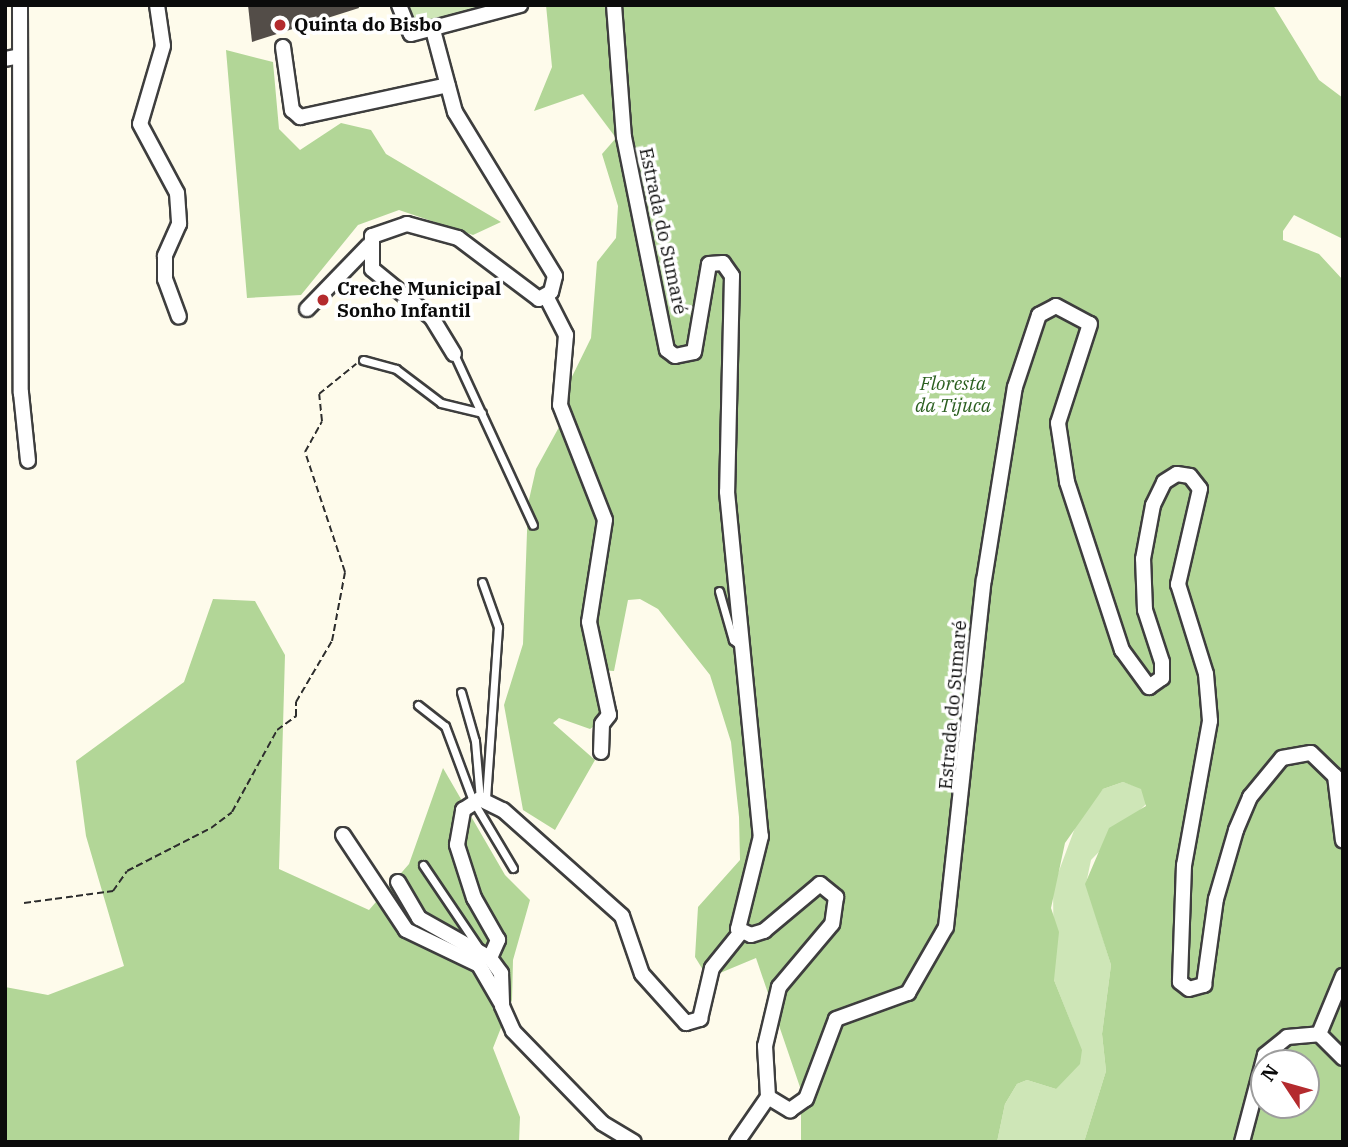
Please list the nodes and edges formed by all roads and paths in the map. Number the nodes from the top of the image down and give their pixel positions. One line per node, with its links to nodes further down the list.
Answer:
1 (20, 5): 8 (street)
2 (157, 5): 13 (street)
3 (399, 5): 6 (street)
4 (520, 5): 6 (street)
5 (614, 5): 21 (street, Estrada do Sumaré)
6 (433, 30): 9 (street)
7 (283, 47): 9 (street)
8 (13, 57): 17 (street)
9 (448, 85): 11 (street)
10 (368, 246): 11 (street); 12 (street); 14 (street)
11 (545, 296): 24 (street)
12 (307, 309)
13 (179, 317)
14 (454, 354): 16 (lane)
15 (363, 360): 16 (lane); 31 (path)
16 (482, 413): 18 (lane)
17 (28, 461)
18 (533, 525)
19 (482, 582): 25 (lane)
20 (719, 591): 21 (lane)
21 (743, 648): 34 (street, Estrada do Sumaré)
22 (461, 692): 25 (lane)
23 (418, 705): 25 (lane)
24 (601, 752)
25 (480, 799): 29 (lane); 34 (street); 35 (street)
26 (343, 835): 33 (street)
27 (1343, 841): 40 (street, Estrada do Sumaré)
28 (423, 865): 35 (lane)
29 (513, 867)
30 (398, 882): 32 (street)
31 (24, 903)
32 (407, 906): 33 (street); 35 (street)
33 (406, 930): 37 (street)
34 (741, 932): 40 (street)
35 (485, 955): 37 (street)
36 (1343, 976): 38 (street)
37 (502, 1004): 41 (street)
38 (1318, 1034): 39 (street); 43 (street)
39 (1343, 1058)
40 (768, 1097): 42 (street)
41 (634, 1142)
42 (737, 1142)
43 (1242, 1142)

